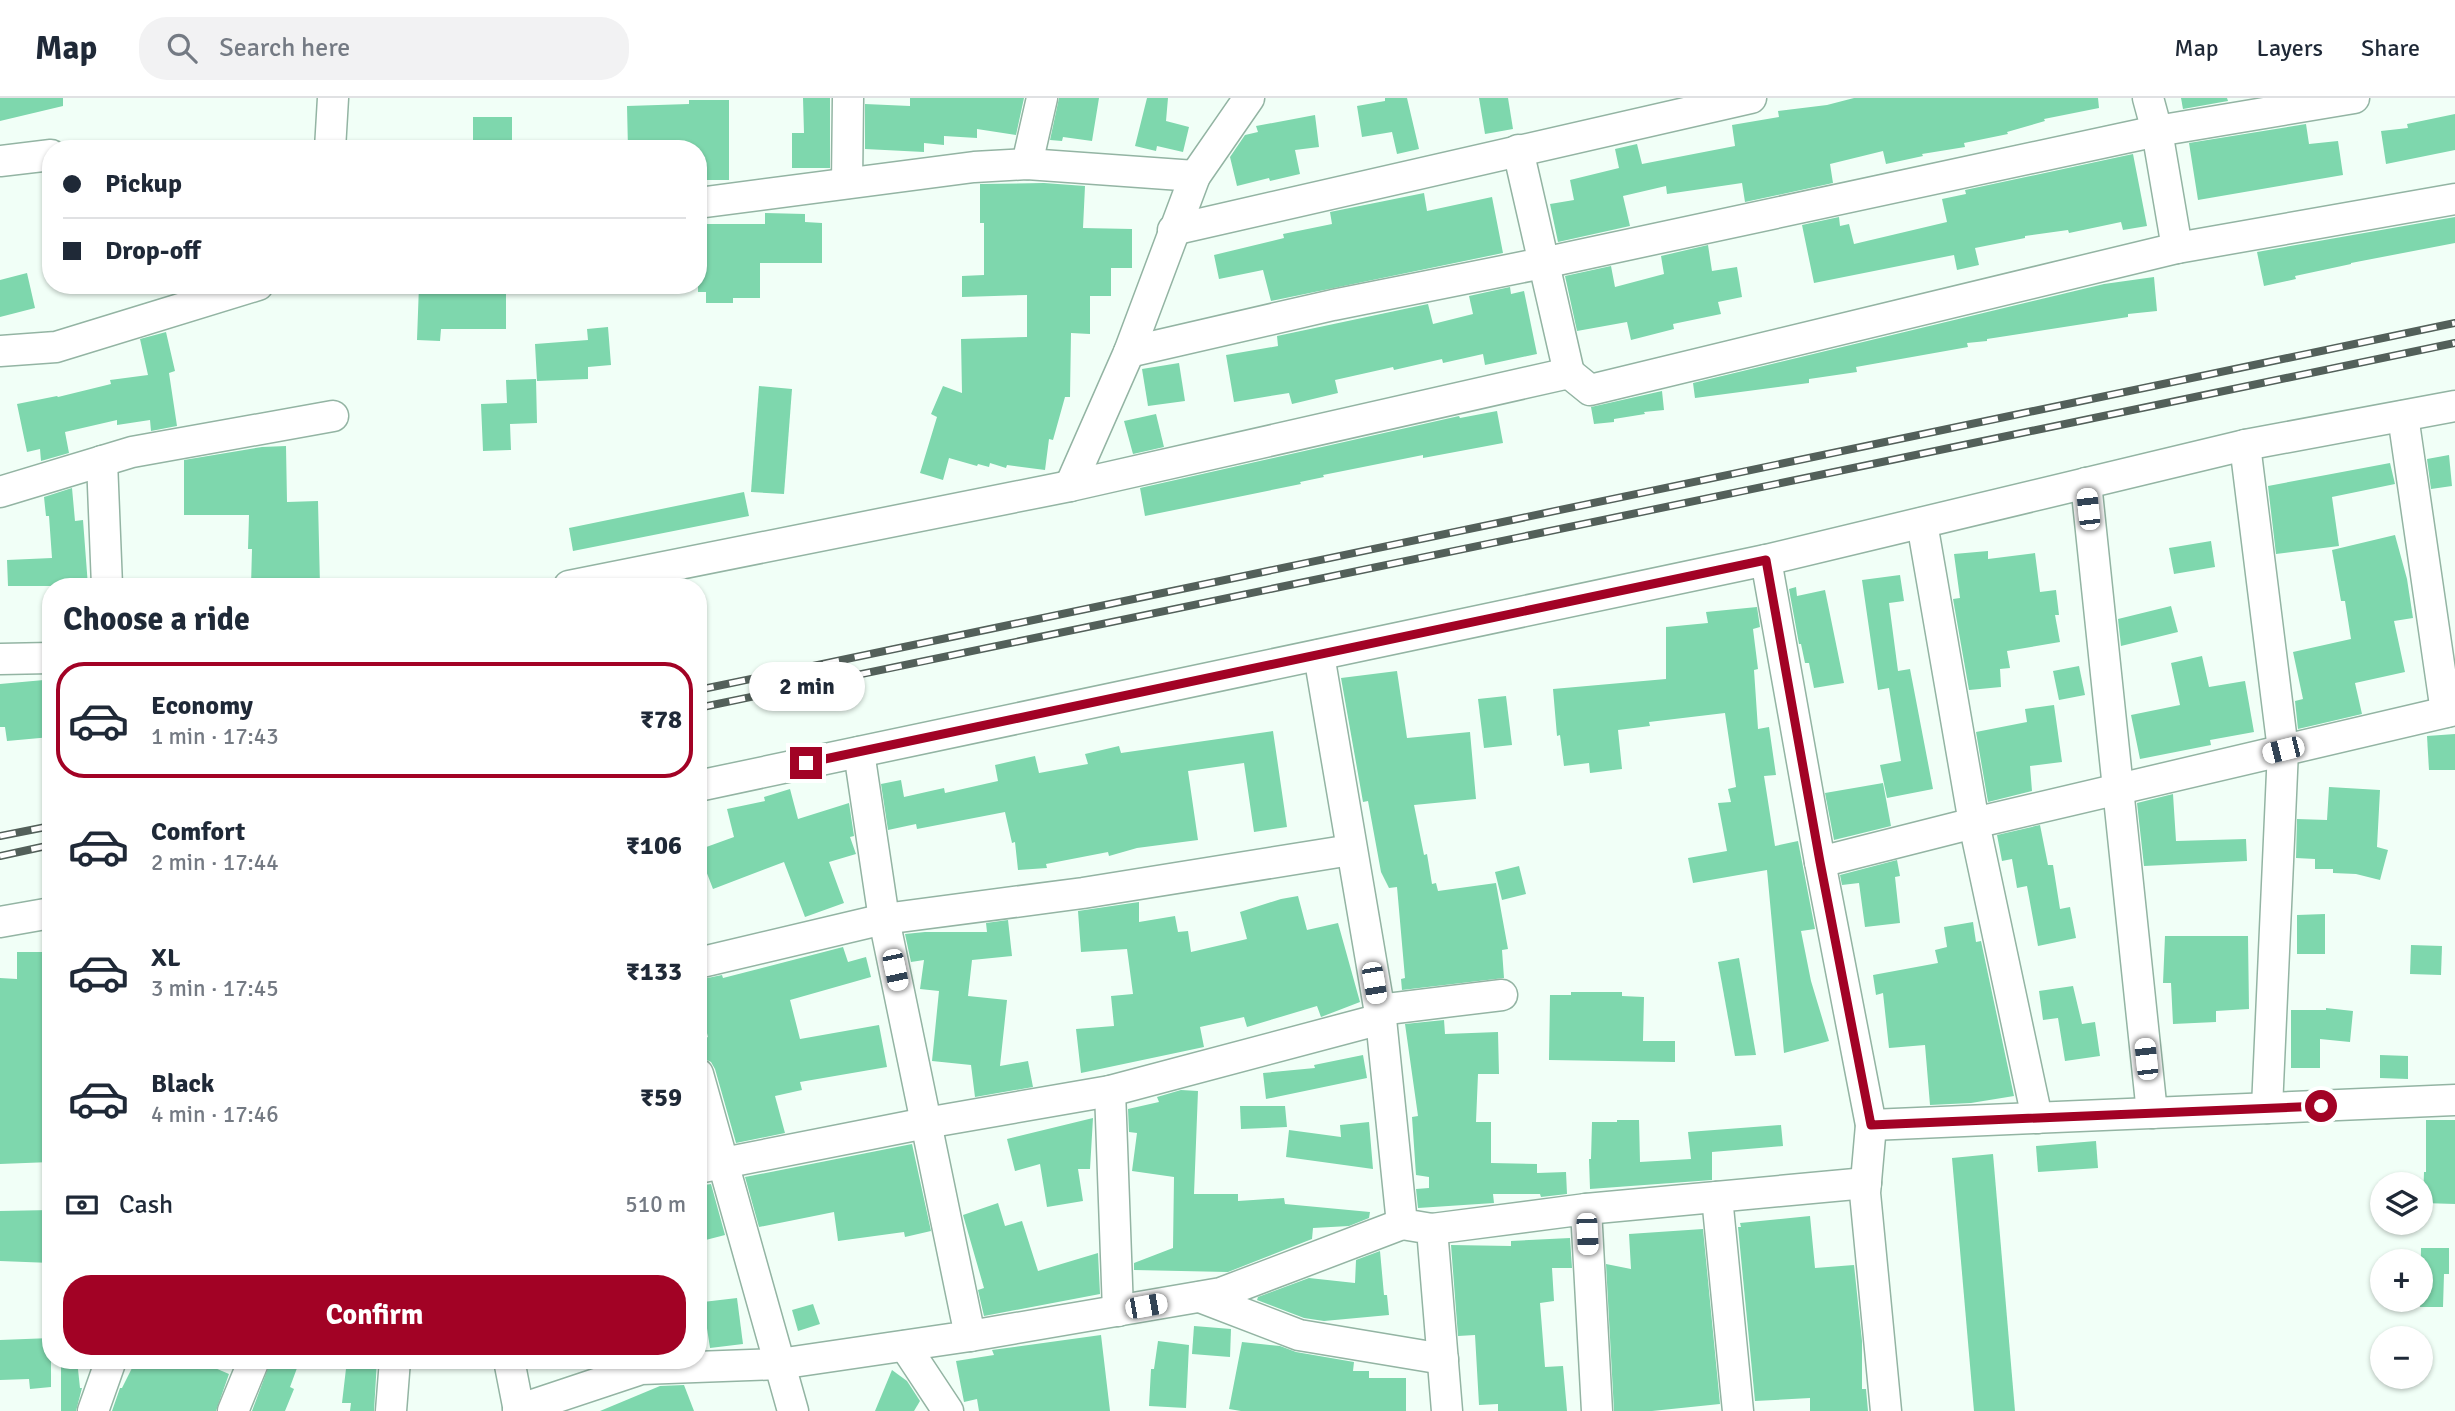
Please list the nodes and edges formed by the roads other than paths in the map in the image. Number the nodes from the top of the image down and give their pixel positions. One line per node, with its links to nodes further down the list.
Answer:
1 (333, 98): 9 (street)
2 (849, 98): 15 (street)
3 (1042, 98): 13 (street)
4 (1249, 98): 14 (street)
5 (1751, 98): 10 (street)
6 (2148, 98): 8 (street)
7 (2354, 98): 8 (street)
8 (2157, 131): 19 (street); 20 (street)
9 (331, 140)
10 (1518, 150): 18 (street); 20 (street)
11 (42, 156): 12 (street)
12 (0, 160)
13 (1027, 164): 14 (street); 15 (street)
14 (1195, 176): 18 (street)
15 (847, 183): 17 (street)
16 (2455, 199): 19 (street)
17 (707, 202)
18 (1173, 230): 23 (street)
19 (2177, 248): 24 (street)
20 (1543, 263): 23 (street); 24 (street)
21 (228, 294): 22 (street)
22 (0, 351)
23 (1129, 352): 31 (street)
24 (1569, 373): 31 (street)
25 (2455, 406): 27 (street)
26 (333, 416): 29 (street)
27 (2403, 416): 28 (street); 40 (street)
28 (2245, 445): 30 (street); 41 (street)
29 (102, 461): 32 (street); 35 (street)
30 (2086, 483): 33 (street); 44 (street)
31 (1070, 486): 36 (street)
32 (0, 492)
33 (1922, 523): 34 (street); 45 (street)
34 (1766, 560): 37 (street); 47 (street)
35 (107, 578)
36 (609, 578)
37 (1319, 655): 42 (street); 46 (street)
38 (42, 658): 39 (street)
39 (0, 659)
40 (2450, 711): 41 (street)
41 (2283, 750): 44 (street); 56 (street)
42 (859, 752): 43 (street); 49 (street)
43 (707, 784)
44 (2118, 790): 45 (street); 57 (street)
45 (1974, 823): 47 (street); 58 (street)
46 (1351, 850): 49 (street); 53 (street)
47 (1820, 862): 60 (street)
48 (42, 915): 50 (street)
49 (884, 919): 51 (street); 59 (street)
50 (0, 922)
51 (707, 961)
52 (1502, 995): 53 (street)
53 (1380, 1014): 54 (street); 66 (street)
54 (1110, 1091): 59 (street); 69 (street)
55 (2455, 1100): 56 (street)
56 (2267, 1108): 57 (street)
57 (2152, 1113): 58 (street)
58 (2037, 1118): 60 (street)
59 (926, 1123): 62 (street); 70 (street)
60 (1871, 1125): 63 (street)
61 (707, 1142): 62 (street)
62 (710, 1165): 73 (street)
63 (1866, 1183): 64 (street); 89 (street)
64 (1717, 1197): 65 (street); 88 (street)
65 (1586, 1209): 67 (street); 87 (street)
66 (1402, 1224): 67 (street); 68 (street)
67 (1432, 1229): 72 (street)
68 (1200, 1297): 69 (street); 72 (street)
69 (1118, 1311): 70 (street)
70 (970, 1336): 71 (street)
71 (905, 1346): 73 (street); 85 (street)
72 (1443, 1359): 86 (street)
73 (779, 1364): 74 (street); 84 (street)
74 (707, 1367)
75 (108, 1369): 81 (street)
76 (250, 1369): 82 (street)
77 (394, 1369): 83 (street)
78 (511, 1369): 80 (street)
79 (641, 1369): 80 (street)
80 (519, 1410)
81 (93, 1411)
82 (233, 1411)
83 (391, 1411)
84 (793, 1411)
85 (948, 1411)
86 (1447, 1411)
87 (1597, 1411)
88 (1738, 1411)
89 (1886, 1411)

